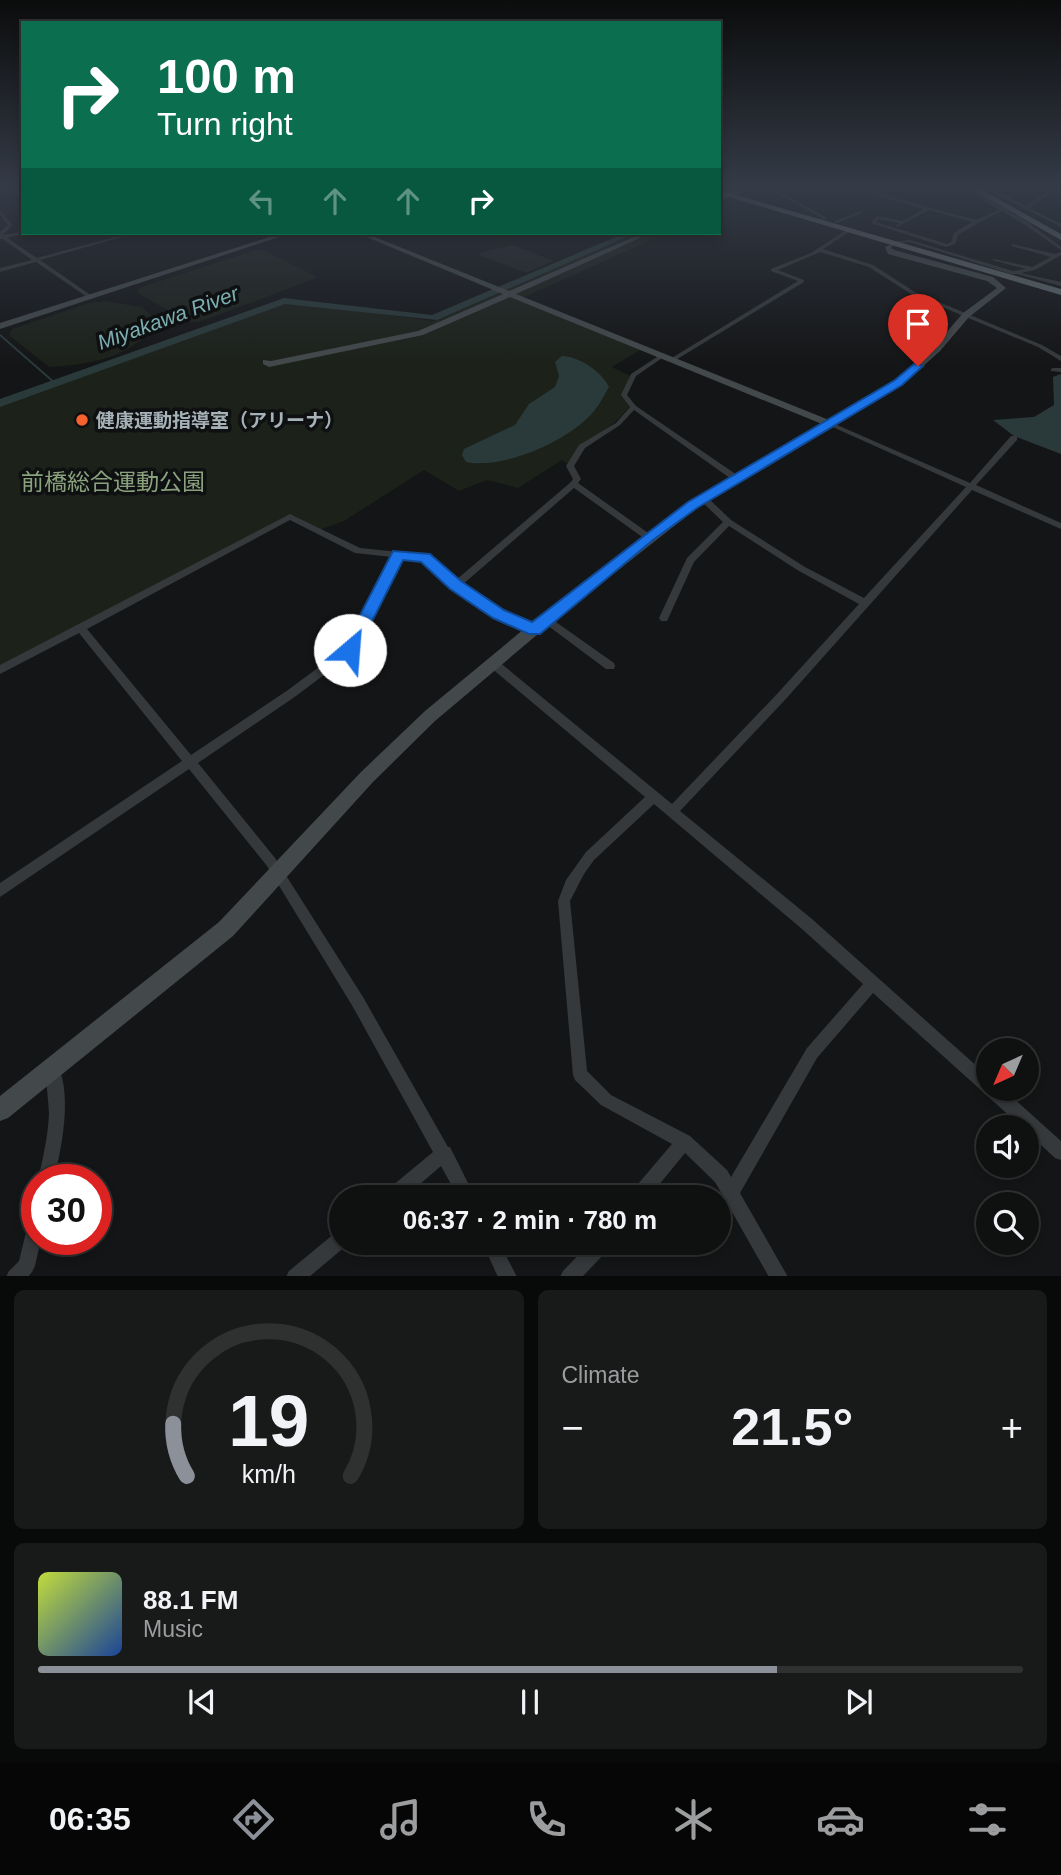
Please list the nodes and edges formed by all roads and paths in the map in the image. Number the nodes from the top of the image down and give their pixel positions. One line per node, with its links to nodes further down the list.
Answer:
1 (13, 246): 16 (street)
2 (89, 246): 16 (street)
3 (249, 246): 24 (street)
4 (391, 246): 22 (street)
5 (613, 246): 22 (street)
6 (617, 246): 22 (street)
7 (827, 246): 13 (street)
8 (891, 246): 25 (street)
9 (898, 246): 23 (highway)
10 (923, 246): 14 (street)
11 (948, 246): 14 (street)
12 (1017, 246): 15 (street)
13 (820, 250): 25 (street); 31 (street)
14 (939, 251): 20 (street)
15 (1059, 253): 18 (street)
16 (37, 260): 19 (street); 24 (street)
17 (994, 260): 18 (street)
18 (1033, 269): 20 (street)
19 (0, 270)
20 (1019, 273): 21 (street)
21 (1061, 284)
22 (504, 291): 22 (street); 29 (street)
23 (1061, 294)
24 (90, 297): 27 (street)
25 (966, 315): 28 (street); 30 (street)
26 (909, 322): 28 (street)
27 (0, 326)
28 (951, 334): 33 (street)
29 (662, 356): 31 (street); 32 (street)
30 (1061, 359)
31 (673, 360): 33 (street)
32 (634, 407): 35 (street); 36 (street)
33 (828, 424): 35 (street); 37 (street)
34 (1014, 438): 37 (street)
35 (737, 479): 38 (street)
36 (574, 484): 41 (street); 43 (street)
37 (972, 486): 40 (street); 44 (street)
38 (704, 499): 39 (street); 41 (street)
39 (728, 522): 44 (street); 45 (street)
40 (1061, 526)
41 (648, 537): 46 (street)
42 (398, 554): 43 (street); 47 (street); 52 (street)
43 (456, 585): 48 (street)
44 (864, 602): 54 (street)
45 (664, 618)
46 (546, 619): 48 (street); 50 (street)
47 (81, 628): 51 (street); 52 (street)
48 (534, 629): 49 (street)
49 (494, 664): 53 (street); 55 (street)
50 (610, 666)
51 (0, 670)
52 (189, 762): 55 (street); 56 (street)
53 (654, 796): 54 (street); 60 (street)
54 (672, 812): 57 (street)
55 (278, 873): 58 (street); 62 (street)
56 (0, 891)
57 (873, 983): 61 (street); 68 (street)
58 (52, 1068): 59 (street); 63 (street)
59 (0, 1110)
60 (684, 1142): 66 (street); 67 (street)
61 (1061, 1152)
62 (444, 1153): 64 (street); 65 (street)
63 (50, 1164)
64 (406, 1185)
65 (461, 1185)
66 (648, 1185)
67 (727, 1185)
68 (731, 1192): 77 (street)
69 (329, 1249): 74 (street)
70 (29, 1255): 73 (street)
71 (497, 1255): 75 (street)
72 (591, 1255): 76 (street)
73 (15, 1276)
74 (295, 1276)
75 (508, 1276)
76 (569, 1276)
77 (779, 1276)

